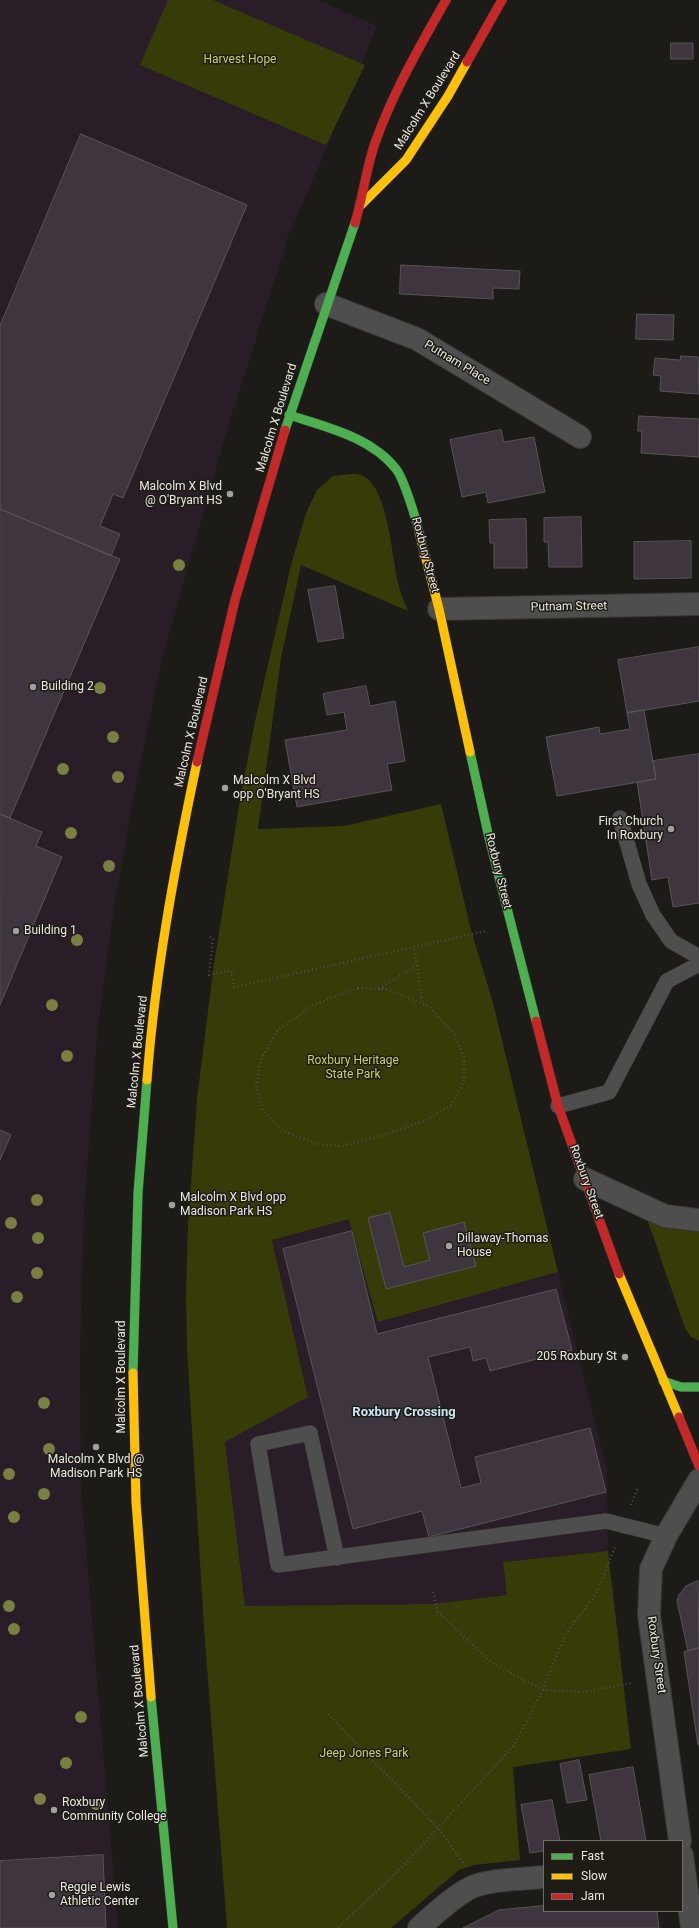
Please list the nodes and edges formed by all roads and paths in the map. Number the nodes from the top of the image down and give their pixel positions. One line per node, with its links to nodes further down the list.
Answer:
1 (446, 0): 3 (main road, Malcolm X Boulevard)
2 (502, 0): 3 (main road, Malcolm X Boulevard)
3 (361, 205): 4 (main road, Malcolm X Boulevard)
4 (326, 304): 5 (main road, Malcolm X Boulevard); 6 (street, Putnam Place)
5 (289, 414): 8 (main road, Roxbury Street); 38 (main road, Malcolm X Boulevard)
6 (580, 437)
7 (699, 604): 8 (street, Putnam Street)
8 (439, 609): 10 (main road, Roxbury Street)
9 (620, 818): 13 (lane)
10 (512, 926): 12 (path); 18 (main road, Roxbury Street)
11 (210, 937): 12 (path)
12 (414, 948): 15 (path)
13 (699, 957)
14 (699, 964): 18 (lane)
15 (417, 965): 16 (path); 17 (path)
16 (378, 989): 17 (path); 17 (path)
17 (423, 1004)
18 (558, 1106): 19 (main road, Roxbury Street)
19 (585, 1179): 20 (street); 21 (main road, Roxbury Street)
20 (699, 1220)
21 (663, 1381): 22 (main road); 23 (main road, Roxbury Street)
22 (699, 1387)
23 (699, 1466)
24 (699, 1480): 27 (street, Roxbury Street)
25 (638, 1487): 26 (path)
26 (624, 1524): 27 (lane); 28 (lane); 31 (path)
27 (666, 1536): 30 (street, Roxbury Street)
28 (338, 1558): 28 (lane)
29 (433, 1592): 31 (path)
30 (659, 1678): 31 (path); 34 (street, Roxbury Street)
31 (543, 1690): 33 (path)
32 (328, 1714): 33 (path)
33 (438, 1828): 37 (path); 39 (path)
34 (680, 1840)
35 (683, 1867): 41 (street)
36 (543, 1877): 37 (street)
37 (479, 1886): 40 (street)
38 (173, 1928)
39 (338, 1928)
40 (419, 1928)
41 (692, 1928)

